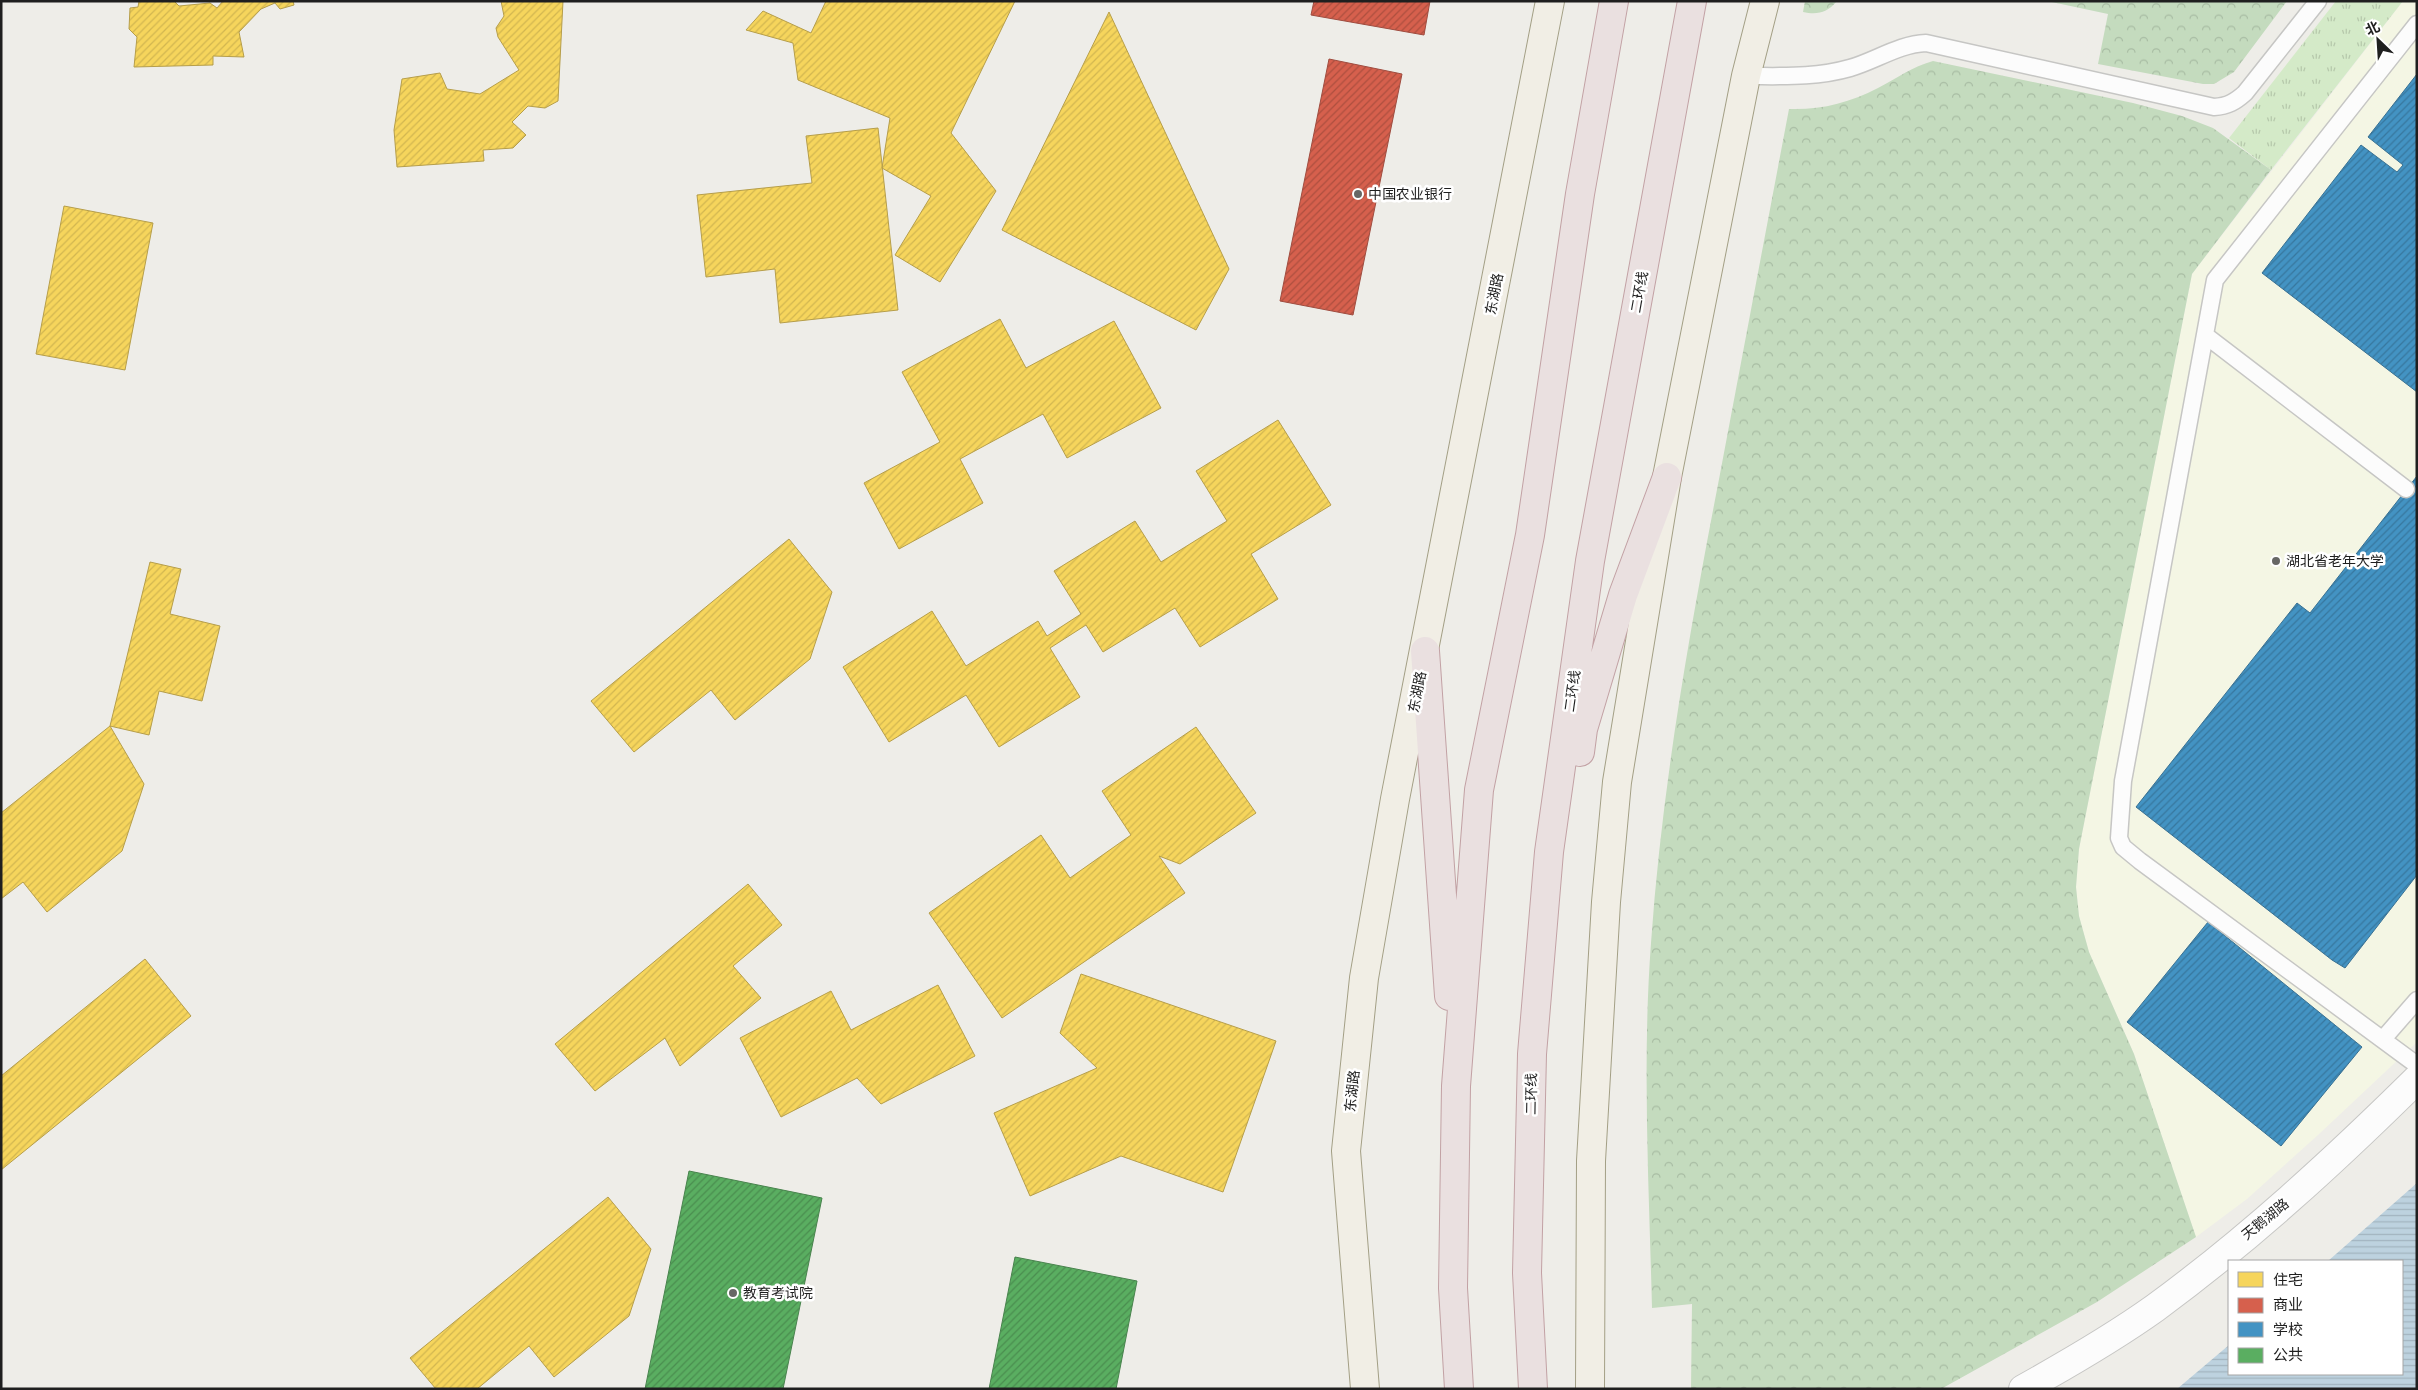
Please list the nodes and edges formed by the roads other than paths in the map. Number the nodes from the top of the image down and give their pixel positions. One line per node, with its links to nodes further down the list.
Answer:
1 (1550, 1): 11 (main road, 东湖路)
2 (1614, 1): 17 (highway)
3 (1692, 1): 14 (highway, 二环线)
4 (1765, 1): 7 (main road)
5 (2318, 1): 7 (lane)
6 (2417, 24): 8 (lane)
7 (1746, 76): 9 (main road)
8 (2205, 335): 10 (lane); 13 (lane)
9 (1667, 477): 14 (highway); 21 (main road)
10 (2406, 489)
11 (1425, 651): 17 (highway); 18 (main road, 东湖路)
12 (2417, 1000): 13 (lane)
13 (2384, 1039): 15 (lane)
14 (1532, 1054): 20 (highway, 二环线)
15 (2417, 1064)
16 (2417, 1079): 22 (street, 天鹅湖路)
17 (1456, 1086): 19 (highway)
18 (1365, 1389)
19 (1459, 1389)
20 (1533, 1389)
21 (1590, 1389)
22 (2023, 1389)

